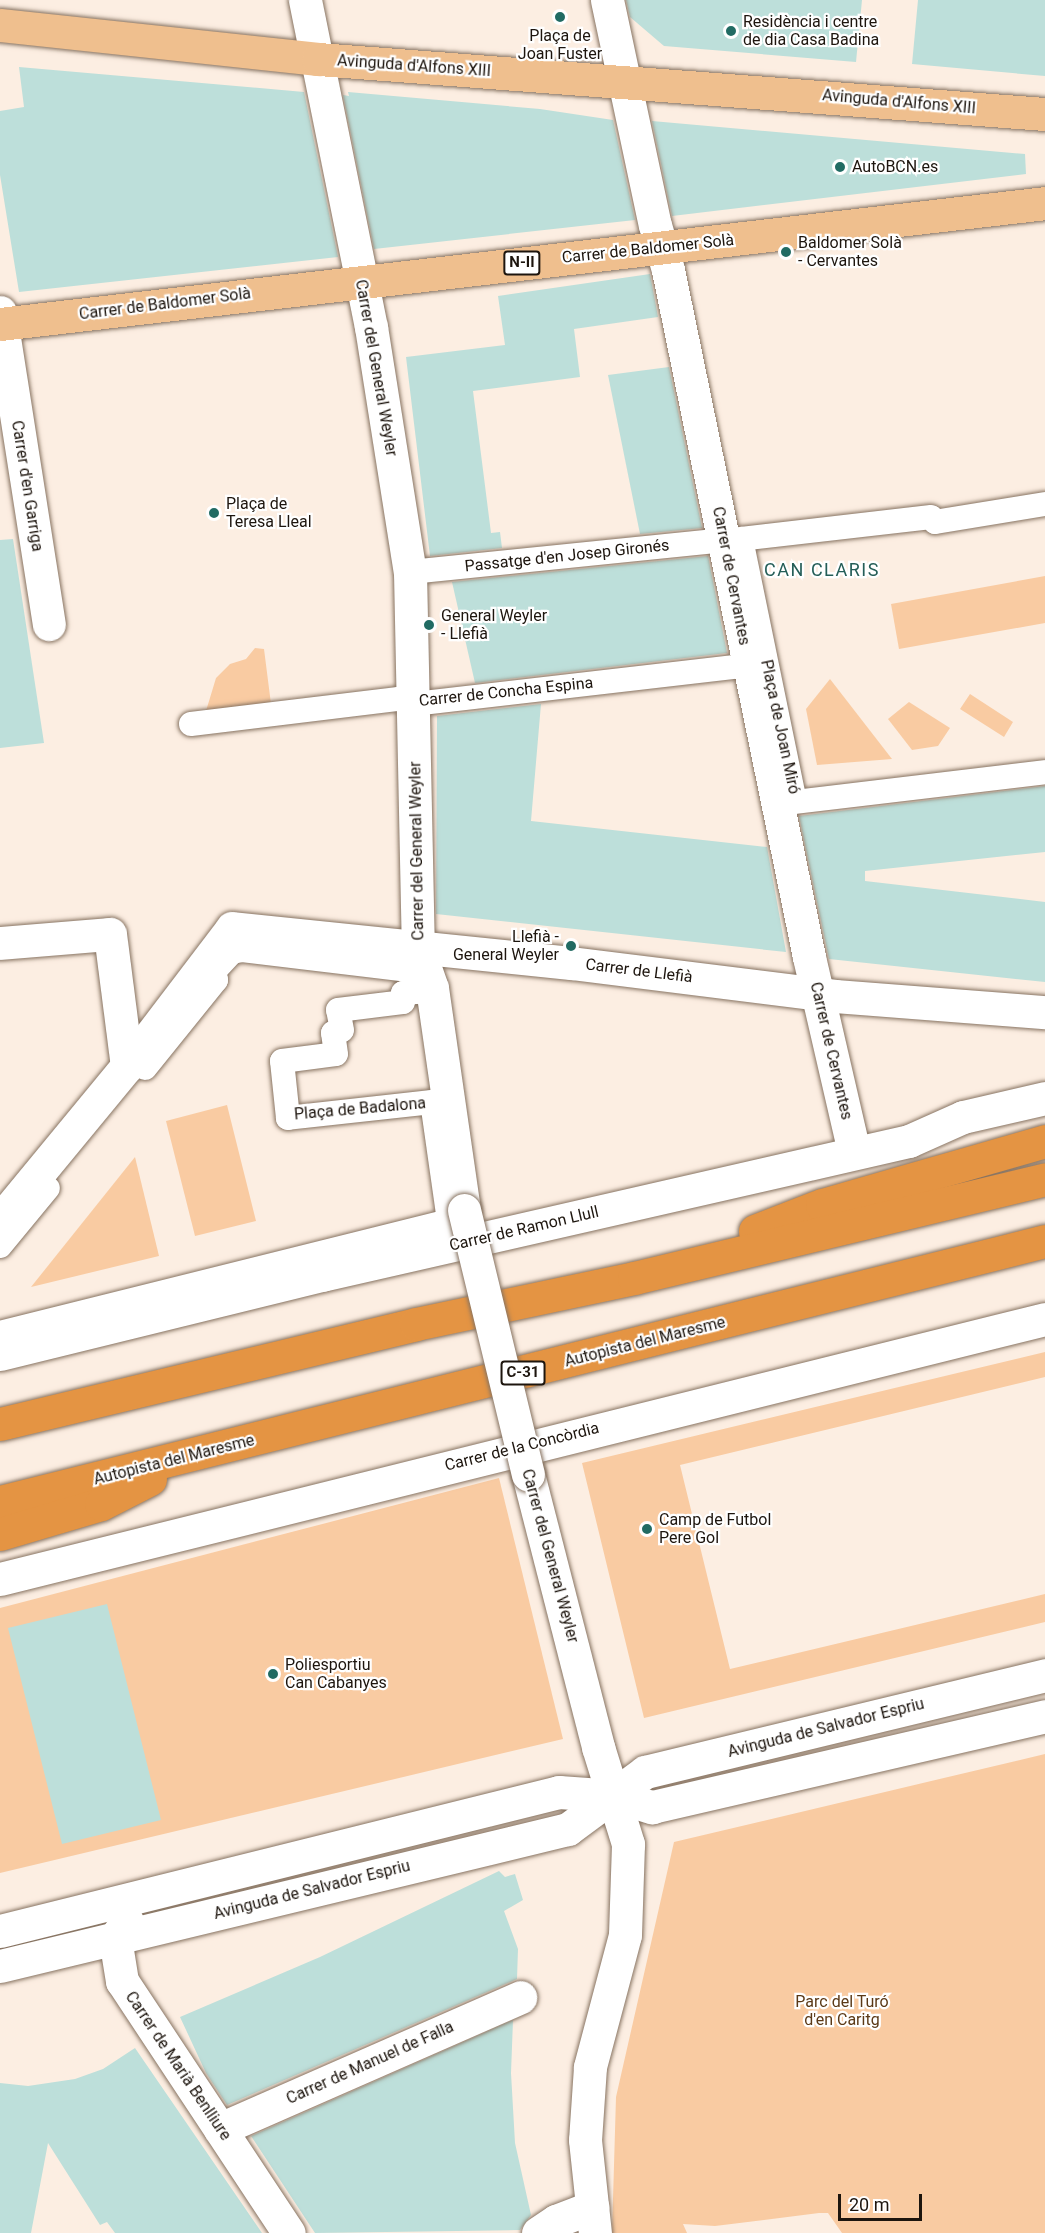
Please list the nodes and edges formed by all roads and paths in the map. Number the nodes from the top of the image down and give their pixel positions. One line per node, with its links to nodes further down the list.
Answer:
1 (305, 0): 4 (street, Carrer del General Weyler)
2 (607, 0): 5 (street, Carrer de Cervantes)
3 (0, 25): 4 (main road, Avinguda d'Alfons XIII)
4 (318, 59): 5 (main road, Avinguda d'Alfons XIII); 9 (street, Carrer del General Weyler)
5 (627, 81): 6 (main road, Avinguda d'Alfons XIII); 8 (street, Carrer de Cervantes)
6 (1045, 114)
7 (1045, 203): 8 (main road, Carrer de Baldomer Solà / N-II)
8 (661, 247): 9 (main road, Carrer de Baldomer Solà / N-II); 12 (street, Carrer de Cervantes)
9 (362, 282): 10 (main road, Carrer de Baldomer Solà / N-II); 13 (street, Carrer del General Weyler)
10 (1, 320): 14 (street, Carrer d'en Garriga)
11 (1045, 504): 18 (street, Plaça de Joan Miró)
12 (725, 540): 13 (street, Passatge d'en Josep Gironés); 15 (street, Carrer de Cervantes)
13 (410, 572): 16 (street, Carrer del General Weyler)
14 (49, 624)
15 (749, 665): 16 (street, Carrer de Concha Espina); 21 (street, Carrer de Cervantes)
16 (414, 704): 17 (street, Carrer de Concha Espina); 20 (street, Carrer del General Weyler)
17 (191, 724)
18 (1045, 772)
19 (0, 944): 23 (street)
20 (418, 948): 21 (street, Carrer de Llefià); 23 (street, Carrer de Llefià); 42 (street, Carrer del General Weyler, bridge)
21 (818, 994): 22 (street, Carrer de Llefià); 26 (street, Carrer de Cervantes)
22 (1045, 1012)
23 (127, 1066): 28 (street)
24 (1045, 1098): 26 (street, Carrer de Ramon Llull)
25 (1045, 1141): 31 (highway)
26 (854, 1152): 34 (street, Carrer de Ramon Llull)
27 (1045, 1179): 31 (highway)
28 (0, 1220)
29 (1045, 1241): 36 (highway, Autopista del Maresme / C-31)
30 (0, 1246): 33 (street, Plaça de Badalona)
31 (634, 1278): 35 (highway)
32 (1045, 1320): 39 (street, Carrer de la Concòrdia)
33 (0, 1333)
34 (0, 1354)
35 (0, 1424)
36 (202, 1453): 37 (highway, Autopista del Maresme / C-31); 38 (highway)
37 (0, 1502)
38 (0, 1534)
39 (0, 1579)
40 (1045, 1675): 42 (street, Avinguda de Salvador Espriu)
41 (1045, 1716): 42 (street)
42 (615, 1796): 43 (street); 45 (street, Avinguda de Salvador Espriu); 49 (street, Carrer del General Weyler)
43 (147, 1893): 44 (street); 45 (street)
44 (0, 1931)
45 (115, 1938): 46 (street, Avinguda de Salvador Espriu); 48 (street, Carrer de Marià Benlliure)
46 (0, 1966)
47 (520, 1997): 48 (street, Carrer de Manuel de Falla)
48 (220, 2129): 50 (street, Carrer de Marià Benlliure)
49 (594, 2220): 51 (street)
50 (289, 2233)
51 (538, 2233)

